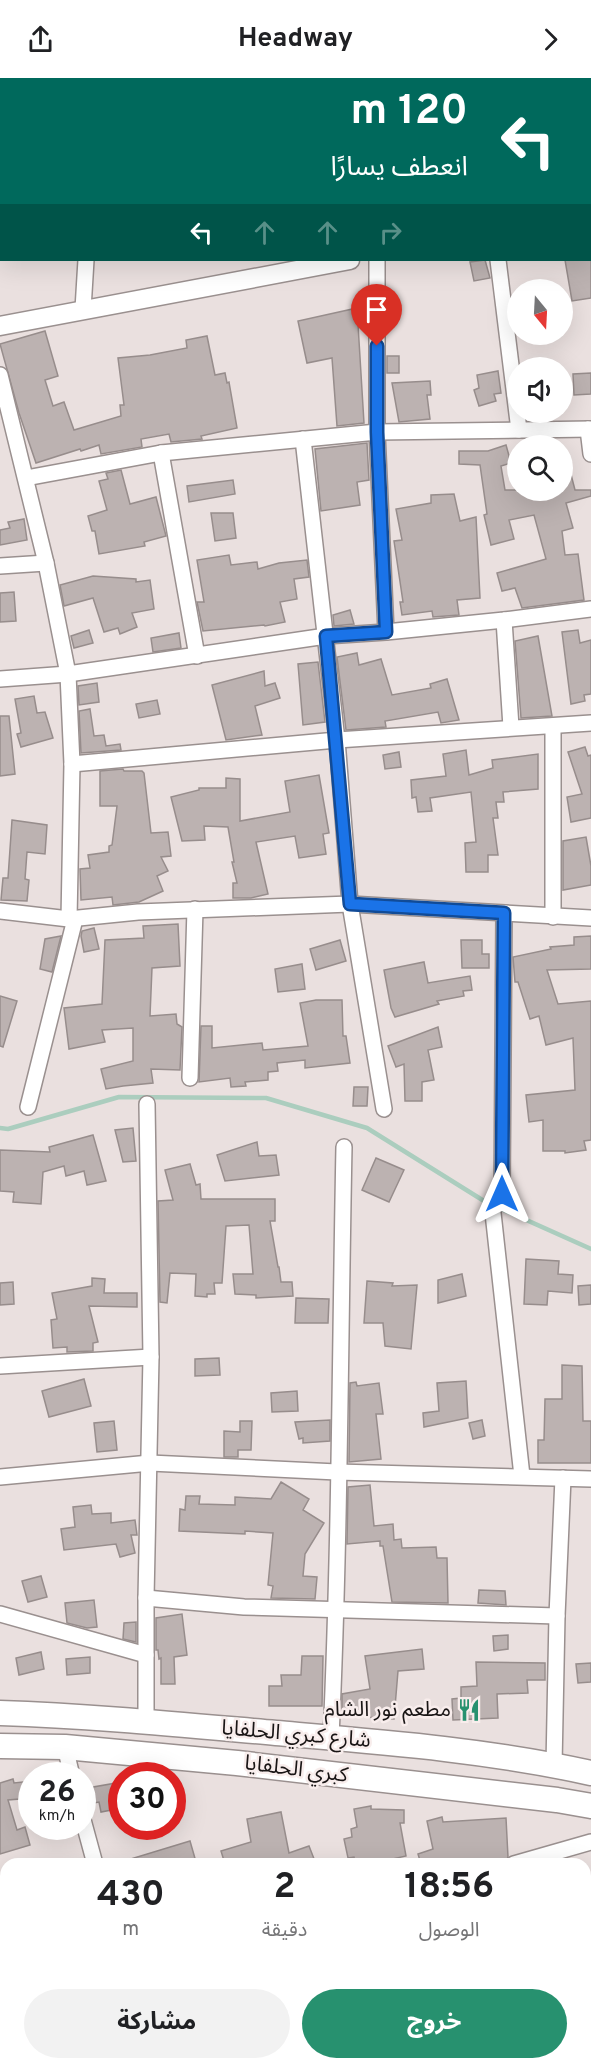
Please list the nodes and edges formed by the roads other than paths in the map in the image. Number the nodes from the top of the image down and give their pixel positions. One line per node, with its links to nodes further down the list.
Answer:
1 (86, 261): 5 (street)
2 (345, 261): 5 (street)
3 (377, 261): 10 (street)
4 (498, 261): 9 (street)
5 (82, 309): 6 (street)
6 (0, 326)
7 (0, 375): 14 (street)
8 (590, 429): 9 (street); 13 (street)
9 (519, 430): 10 (street)
10 (377, 432): 11 (street); 19 (street)
11 (303, 439): 12 (street); 20 (street)
12 (160, 453): 14 (street); 21 (street)
13 (591, 454)
14 (26, 478): 15 (street)
15 (46, 563): 16 (street); 22 (street)
16 (0, 566)
17 (591, 609): 18 (street)
18 (504, 620): 19 (street); 26 (street)
19 (386, 632): 20 (street)
20 (326, 636): 21 (street); 27 (street)
21 (197, 656): 22 (street)
22 (68, 674): 23 (street); 28 (street)
23 (0, 679)
24 (591, 723): 25 (street)
25 (553, 726): 26 (street); 33 (street)
26 (511, 727): 27 (street)
27 (337, 740): 28 (street); 29 (street)
28 (72, 764): 35 (street)
29 (350, 904): 30 (street); 32 (street); 39 (street)
30 (195, 909): 35 (street); 36 (street)
31 (0, 911): 35 (street)
32 (504, 913): 33 (street); 41 (street)
33 (553, 916): 34 (street)
34 (591, 918)
35 (72, 919): 38 (street)
36 (190, 1078)
37 (147, 1104): 43 (street)
38 (28, 1107)
39 (384, 1109)
40 (344, 1147): 46 (street)
41 (502, 1194)
42 (493, 1213): 47 (street)
43 (151, 1358): 44 (street); 45 (street)
44 (0, 1366)
45 (150, 1463): 46 (street); 48 (street); 51 (street)
46 (337, 1472): 47 (street); 52 (street)
47 (522, 1476): 49 (street)
48 (0, 1477)
49 (563, 1478): 50 (street); 54 (street)
50 (591, 1479)
51 (146, 1598): 52 (street); 55 (street)
52 (337, 1609): 54 (street); 59 (street)
53 (0, 1614): 55 (street)
54 (557, 1616): 63 (street)
55 (146, 1655): 58 (street)
56 (0, 1713): 57 (main road, شارع كبري الحلفايا)
57 (54, 1714): 58 (main road, شارع كبري الحلفايا); 61 (main road)
58 (146, 1721): 59 (main road, شارع كبري الحلفايا)
59 (331, 1737): 63 (main road, شارع كبري الحلفايا)
60 (0, 1746): 61 (main road, كبري الحلفايا)
61 (58, 1747): 62 (street); 65 (main road, كبري الحلفايا)
62 (65, 1762)
63 (554, 1765): 64 (main road, شارع كبري الحلفايا)
64 (591, 1773)
65 (591, 1806)
66 (88, 1840): 68 (street)
67 (591, 1842): 69 (street)
68 (93, 1858)
69 (535, 1858)

